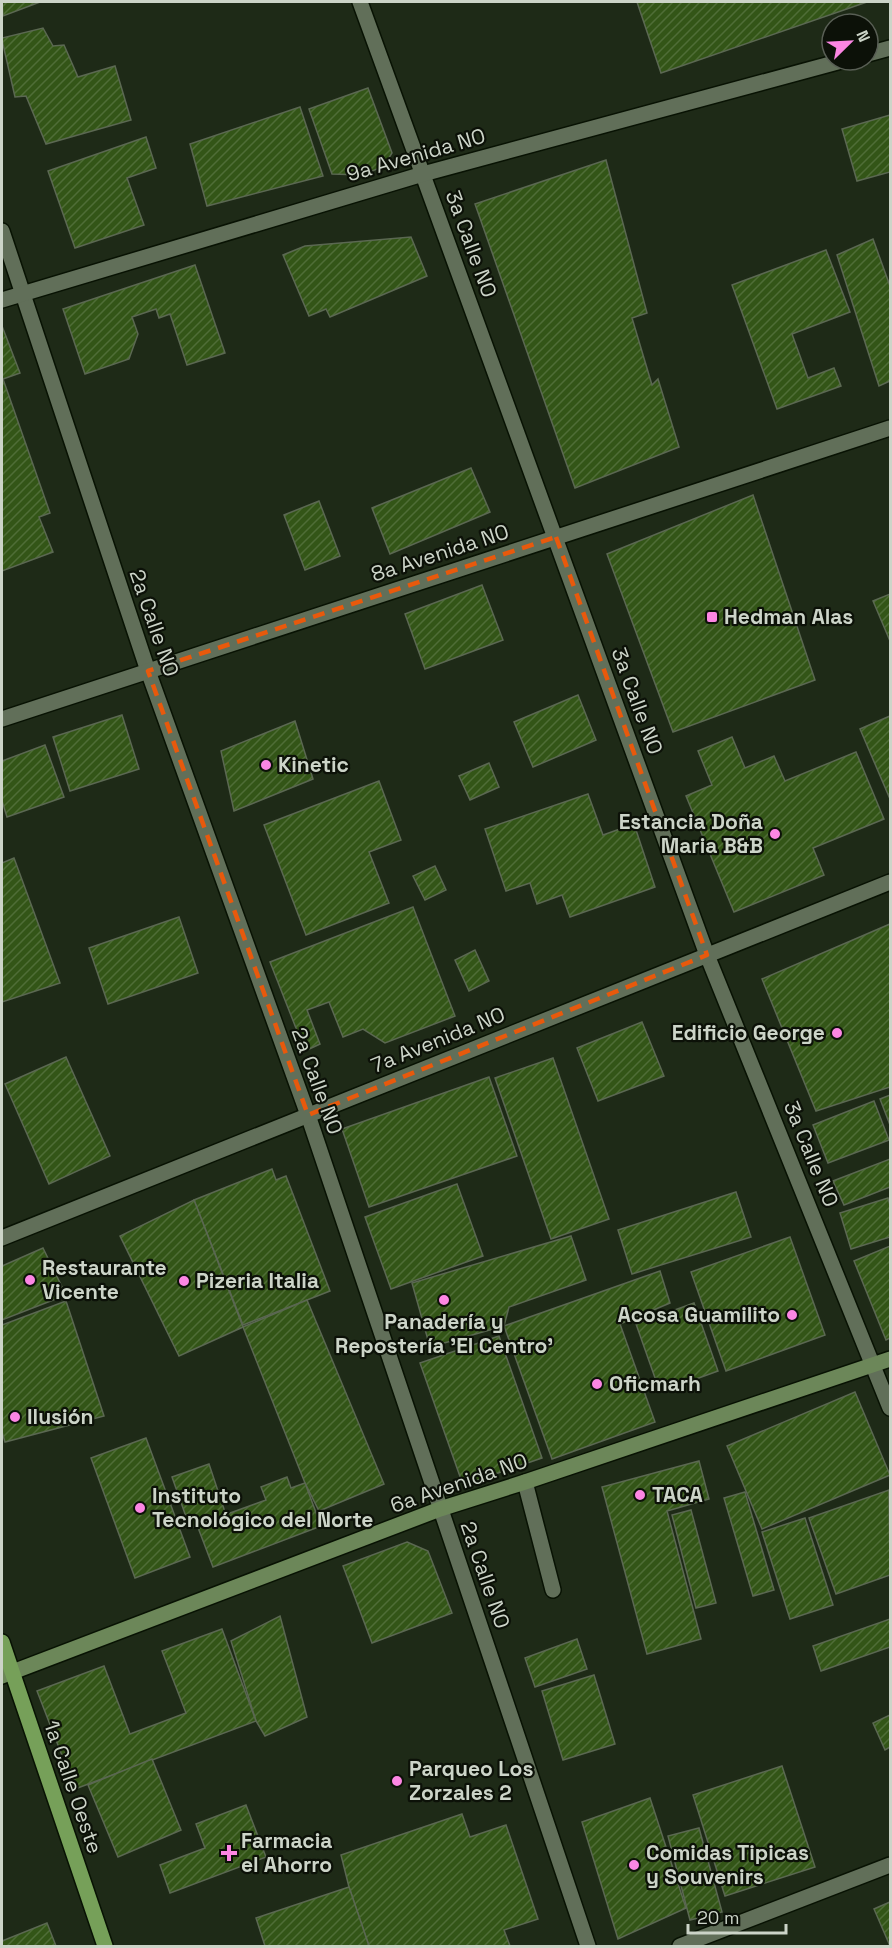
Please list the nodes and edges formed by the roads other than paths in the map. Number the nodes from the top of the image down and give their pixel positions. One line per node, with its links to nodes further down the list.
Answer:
1 (360, 2): 3 (street, 3a Calle NO)
2 (820, 67): 3 (street, 9a Avenida NO)
3 (423, 174): 5 (street, 9a Avenida NO); 8 (street, 3a Calle NO)
4 (2, 231): 5 (street, 2a Calle NO)
5 (22, 294): 6 (street, 9a Avenida NO); 9 (street, 2a Calle NO)
6 (2, 300)
7 (891, 428): 8 (street, 8a Avenida NO)
8 (556, 537): 9 (street, 8a Avenida NO); 12 (street, 3a Calle NO)
9 (148, 671): 10 (street, 8a Avenida NO); 13 (street, 2a Calle NO)
10 (2, 719)
11 (891, 882): 12 (street, 7a Avenida NO)
12 (707, 955): 13 (street, 7a Avenida NO); 16 (street, 3a Calle NO)
13 (308, 1115): 14 (street, 7a Avenida NO); 19 (street, 2a Calle NO)
14 (2, 1238)
15 (891, 1359): 16 (street, 6a Avenida NO)
16 (874, 1364): 17 (street, 3a Calle NO); 18 (street, 6a Avenida NO)
17 (891, 1408)
18 (525, 1482): 19 (street, 6a Avenida NO); 20 (street)
19 (440, 1509): 22 (street, 6a Avenida NO); 25 (street, 2a Calle NO)
20 (553, 1590)
21 (2, 1642): 22 (main road, 1a Calle Oeste)
22 (7, 1674): 24 (main road, 1a Calle Oeste)
23 (891, 1865): 26 (street)
24 (105, 1947)
25 (588, 1947)
26 (680, 1947)

